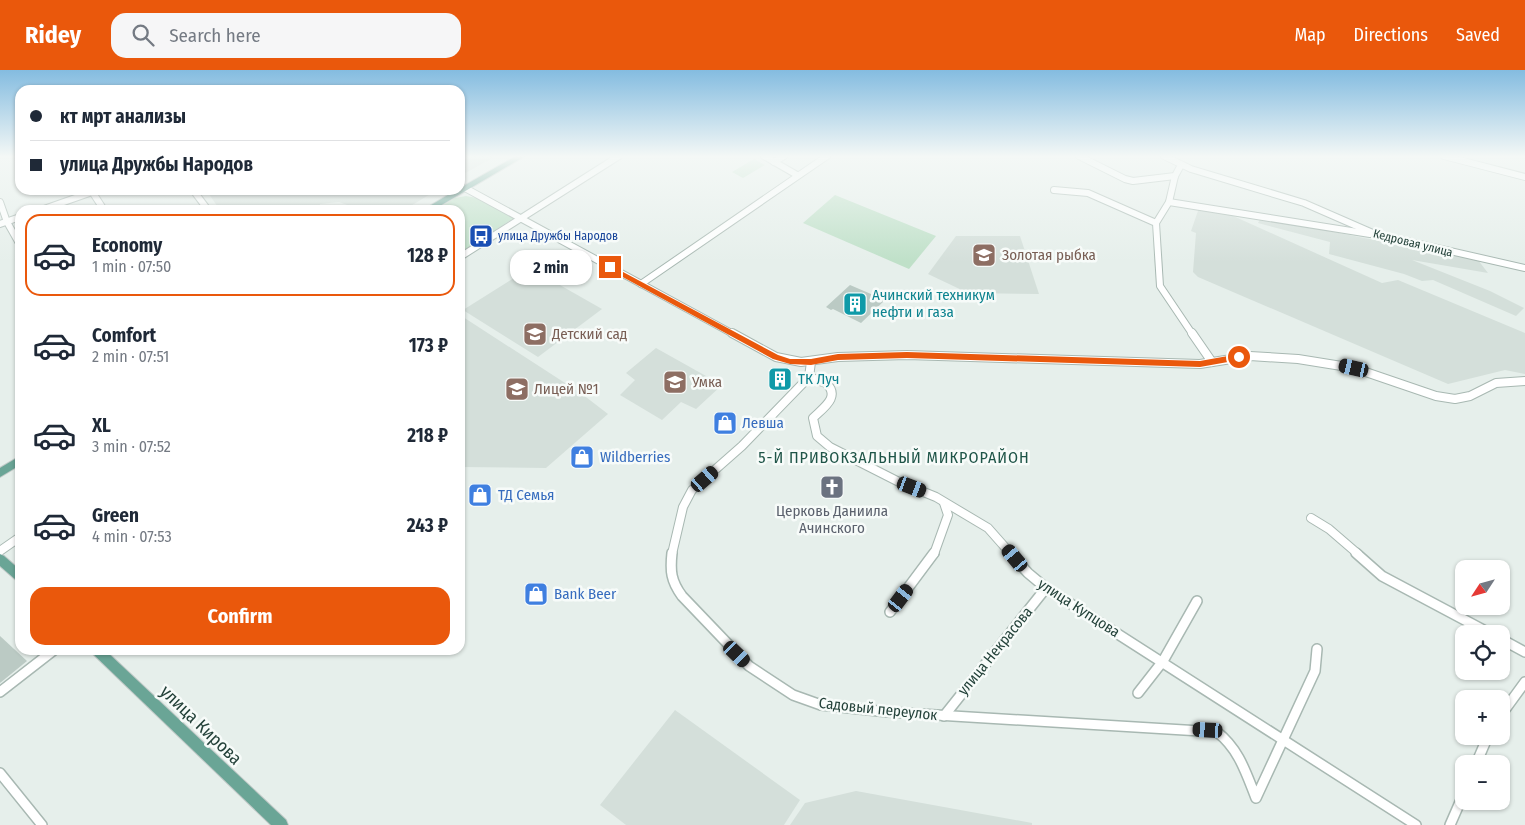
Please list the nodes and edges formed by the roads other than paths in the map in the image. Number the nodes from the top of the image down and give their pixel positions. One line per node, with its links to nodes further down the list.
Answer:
1 (471, 191): 13 (street)
2 (564, 191): 13 (street)
3 (772, 191): 22 (street)
4 (1068, 191): 16 (street)
5 (1171, 191): 10 (street)
6 (1264, 191): 18 (street, Кедровая улица)
7 (83, 195): 11 (street)
8 (453, 195): 12 (main road)
9 (0, 202): 15 (street)
10 (1169, 202): 16 (street); 18 (street)
11 (55, 205)
12 (436, 205)
13 (521, 218): 20 (street); 22 (street)
14 (15, 219): 15 (street)
15 (7, 222): 17 (street); 19 (street)
16 (1156, 223): 24 (street)
17 (0, 224)
18 (1375, 234): 21 (street, Кедровая улица)
19 (15, 236)
20 (465, 254)
21 (1525, 268)
22 (641, 284): 23 (street)
23 (811, 362): 24 (street); 25 (street)
24 (1212, 362): 26 (street)
25 (809, 377): 29 (street, улица Купцова); 49 (street, Садовый переулок)
26 (1525, 381)
27 (15, 463): 28 (main road)
28 (0, 473)
29 (944, 503): 35 (street, улица Купцова); 37 (street)
30 (1311, 518): 38 (street)
31 (15, 540): 32 (street)
32 (0, 551)
33 (0, 559): 34 (main road)
34 (15, 572)
35 (1046, 588): 44 (street, улица Купцова); 49 (street, улица Некрасова)
36 (1197, 601): 44 (street)
37 (890, 612)
38 (1474, 625)
39 (1510, 644): 41 (street)
40 (1317, 649): 50 (street)
41 (1525, 652)
42 (48, 655): 46 (street)
43 (103, 655): 54 (main road, улица Кирова)
44 (1163, 661): 47 (street); 50 (street, улица Купцова)
45 (1525, 682): 48 (street)
46 (0, 692)
47 (1138, 693)
48 (1510, 703)
49 (944, 716): 50 (street, Садовый переулок)
50 (1284, 740): 55 (street, улица Купцова)
51 (0, 773): 53 (street)
52 (1457, 810): 56 (street)
53 (42, 825)
54 (281, 825)
55 (1416, 825)
56 (1450, 825)

